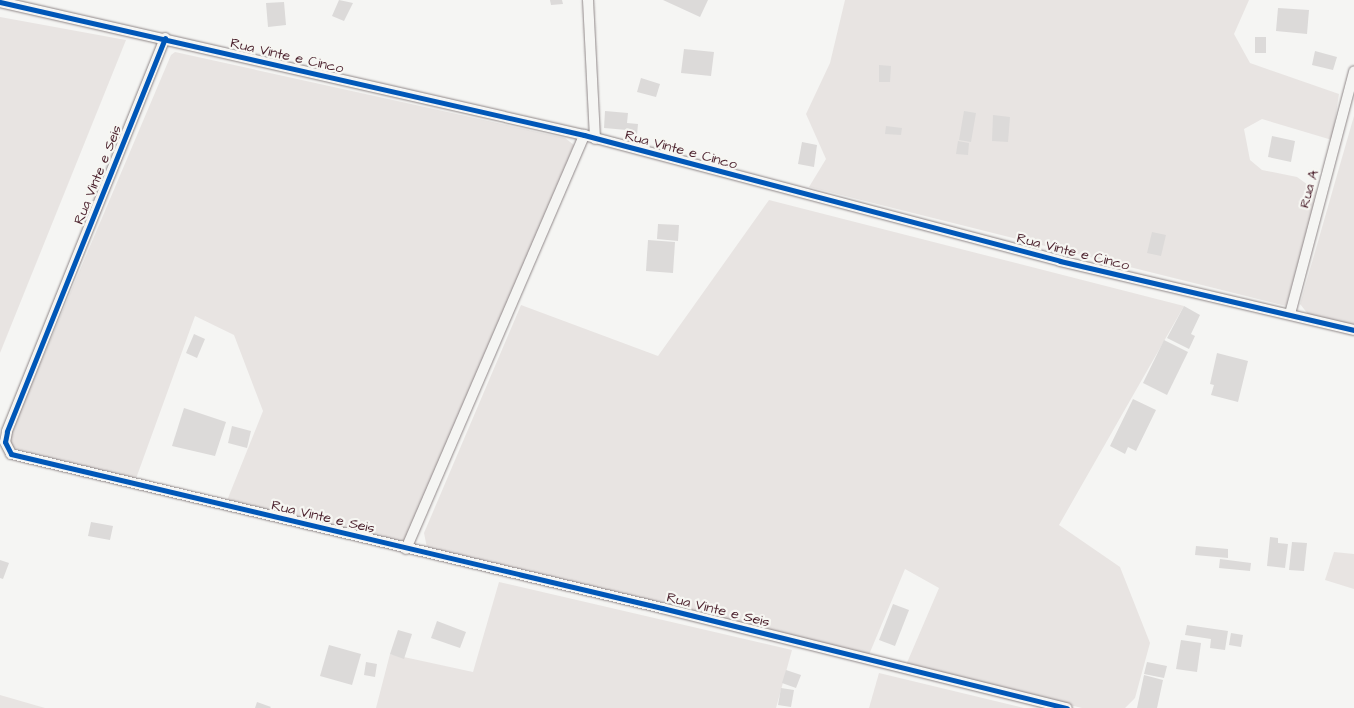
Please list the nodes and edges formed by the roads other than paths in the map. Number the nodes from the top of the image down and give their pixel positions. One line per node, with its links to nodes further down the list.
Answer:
1 (588, 0): 6 (street)
2 (0, 2): 3 (street, Rua Vinte e Cinco)
3 (165, 38): 5 (street, Rua Vinte e Cinco); 9 (street, Rua Vinte e Seis)
4 (1354, 71): 7 (street, Rua A)
5 (584, 135): 6 (street, Rua Vinte e Cinco); 9 (street)
6 (595, 139): 7 (street, Rua Vinte e Cinco)
7 (1290, 314): 8 (street, Rua Vinte e Cinco)
8 (1354, 330)
9 (406, 549): 10 (street, Rua Vinte e Seis)
10 (1067, 708)

